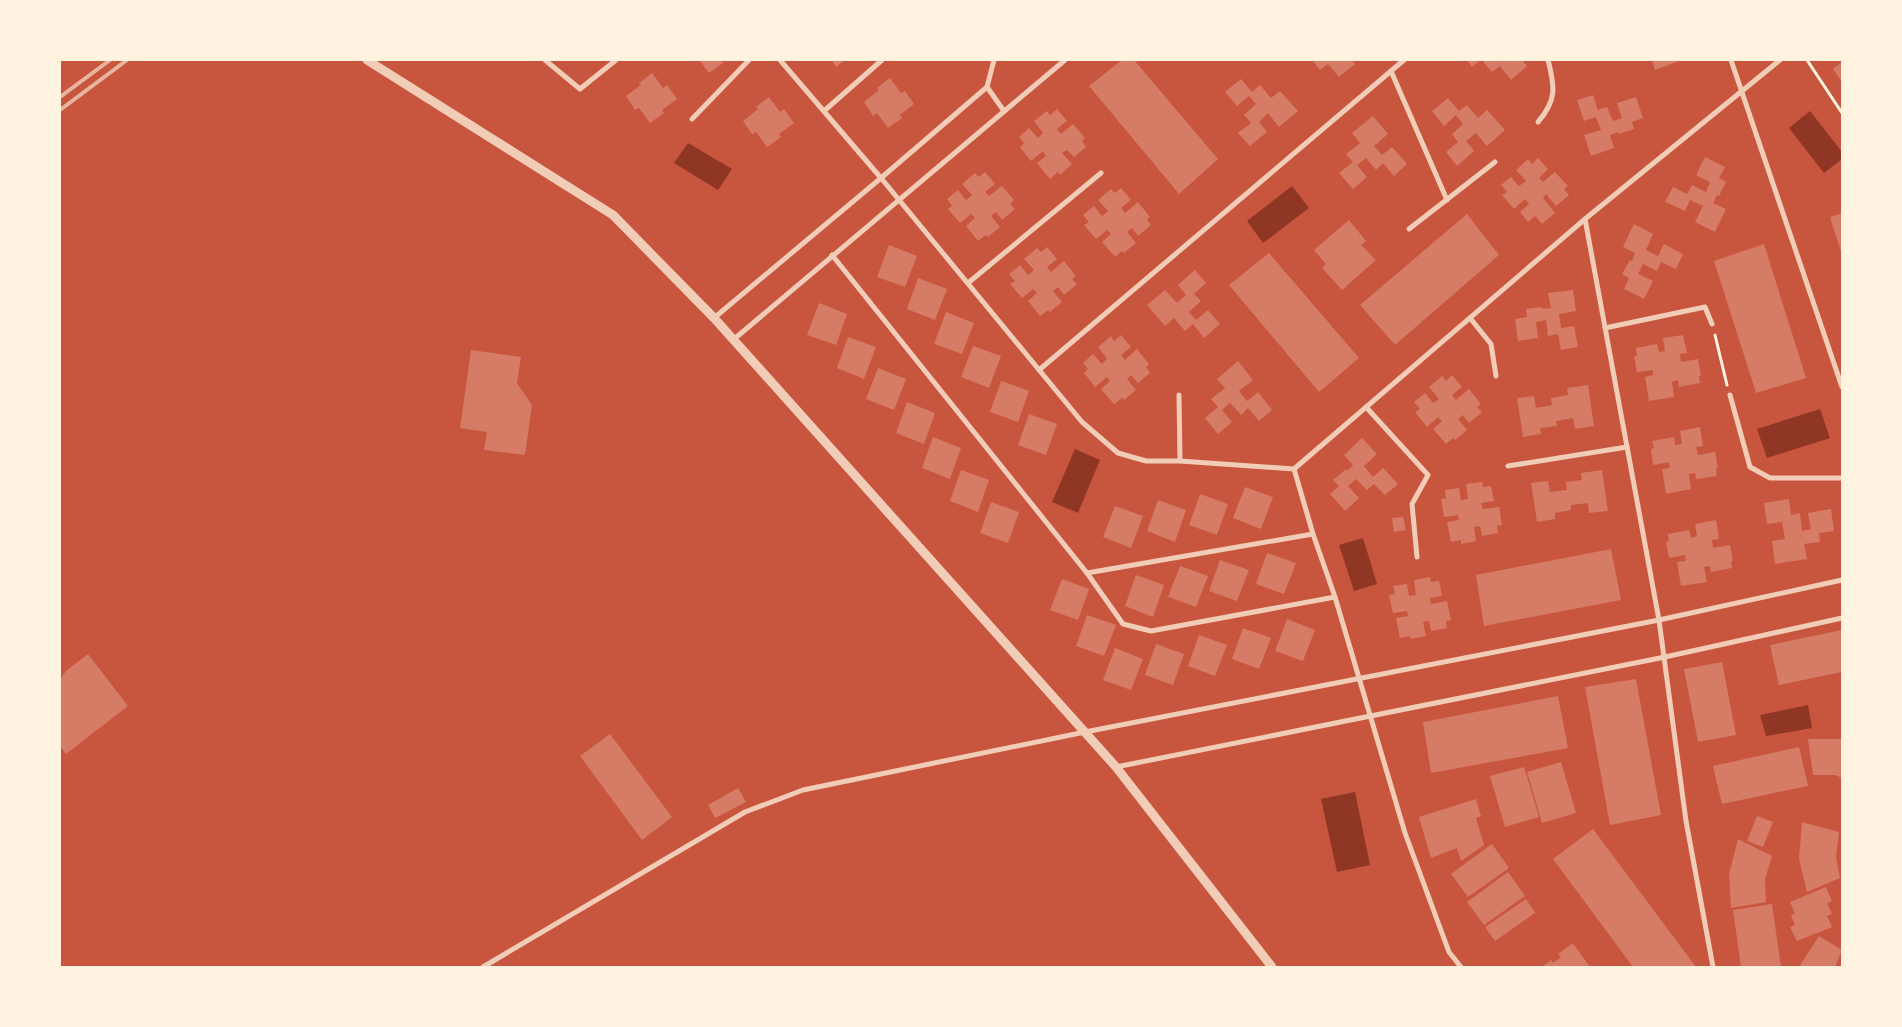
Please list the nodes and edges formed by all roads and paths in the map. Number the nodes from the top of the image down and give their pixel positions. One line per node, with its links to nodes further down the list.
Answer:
1 (368, 60): 31 (street)
2 (545, 60): 3 (street)
3 (616, 60)
4 (749, 60): 20 (street)
5 (780, 60): 17 (street)
6 (882, 60): 17 (street)
7 (994, 60): 15 (street)
8 (1065, 60): 18 (street)
9 (1404, 60): 14 (street)
10 (1548, 60): 21 (street)
11 (1730, 60): 16 (street)
12 (1780, 60): 16 (street)
13 (1807, 60): 19 (path)
14 (1391, 71): 25 (street); 36 (street)
15 (987, 87): 18 (street); 24 (street)
16 (1742, 92): 27 (street); 38 (street)
17 (824, 111): 24 (street)
18 (1004, 111): 26 (street)
19 (1842, 113)
20 (692, 119)
21 (1538, 122)
22 (1495, 162): 25 (street)
23 (1101, 173): 30 (street)
24 (881, 178): 26 (street); 31 (street)
25 (1447, 200): 28 (street)
26 (899, 201): 29 (street); 30 (street)
27 (1585, 219): 32 (street); 34 (street)
28 (1408, 229)
29 (832, 256): 35 (street); 49 (street)
30 (968, 283): 36 (street)
31 (714, 318): 35 (street)
32 (1470, 318): 37 (street); 41 (street)
33 (1712, 324): 34 (street); 40 (path)
34 (1605, 328): 42 (street)
35 (732, 340): 57 (street)
36 (1039, 370): 43 (street)
37 (1496, 376)
38 (1842, 387)
39 (1179, 394): 43 (street)
40 (1730, 395): 46 (street)
41 (1366, 407): 45 (street); 48 (street)
42 (1627, 447): 44 (street); 53 (street)
43 (1180, 461): 45 (street)
44 (1508, 466)
45 (1294, 469): 47 (street)
46 (1842, 478)
47 (1313, 534): 49 (street); 51 (street)
48 (1417, 556)
49 (1087, 573): 51 (street)
50 (1842, 580): 53 (street)
51 (1335, 597): 55 (street)
52 (1842, 618): 54 (street)
53 (1659, 620): 54 (street); 55 (street)
54 (1664, 657): 56 (street); 62 (street)
55 (1359, 678): 56 (street); 57 (street)
56 (1371, 716): 58 (street); 61 (street)
57 (1085, 732): 58 (street); 59 (street)
58 (1116, 767): 60 (street)
59 (483, 967)
60 (1272, 967)
61 (1461, 967)
62 (1713, 967)

